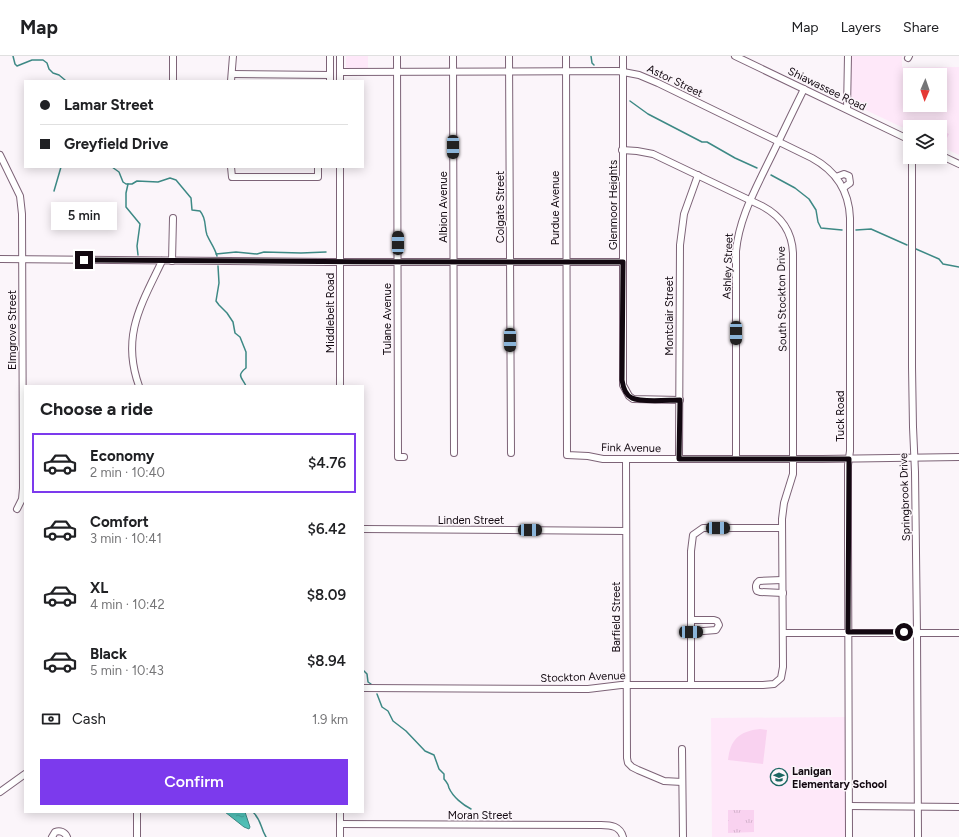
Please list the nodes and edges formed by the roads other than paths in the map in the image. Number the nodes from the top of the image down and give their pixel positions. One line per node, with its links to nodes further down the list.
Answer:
1 (173, 56): 20 (street)
2 (233, 56): 18 (street)
3 (330, 56): 19 (street)
4 (340, 56): 12 (street)
5 (397, 56): 13 (street, Tulane Avenue)
6 (453, 56): 14 (street, Albion Avenue)
7 (509, 56): 15 (street, Colgate Street)
8 (566, 56): 16 (street, Purdue Avenue)
9 (623, 56): 17 (street, Glenmoor Heights)
10 (735, 56): 22 (street, Shiawassee Road)
11 (848, 56): 23 (street)
12 (340, 72): 13 (street, Astor Street); 21 (street)
13 (397, 72): 14 (street, Astor Street); 45 (street, Tulane Avenue)
14 (453, 72): 15 (street, Astor Street); 46 (street, Albion Avenue)
15 (509, 72): 16 (street, Astor Street); 47 (street, Colgate Street)
16 (566, 72): 17 (street, Astor Street); 43 (street, Purdue Avenue)
17 (623, 72): 25 (street, Astor Street); 26 (street, Glenmoor Heights)
18 (232, 78): 19 (street)
19 (330, 78)
20 (173, 80)
21 (340, 80)
22 (804, 89): 23 (street, Shiawassee Road); 25 (street, Ashley Street)
23 (847, 109): 24 (street, Shiawassee Road)
24 (903, 137)
25 (779, 141): 35 (street, Tuck Road); 37 (street, Ashley Street)
26 (622, 150): 34 (street, South Stockton Drive); 48 (street, Glenmoor Heights)
27 (0, 154): 40 (street, Elmgrove Street)
28 (947, 158): 30 (street)
29 (912, 164): 56 (street, Springbrook Drive)
30 (959, 164)
31 (231, 168): 32 (street)
32 (318, 168)
33 (340, 168): 44 (street, Middlebelt Road)
34 (698, 175): 37 (street, South Stockton Drive); 51 (street, Montclair Street)
35 (836, 178): 36 (street, Tuck Road); 36 (street, Tuck Road)
36 (843, 188): 62 (street, Tuck Road)
37 (750, 200): 60 (street, Ashley Street); 61 (street, South Stockton Drive)
38 (173, 218): 42 (street)
39 (0, 259): 40 (street)
40 (21, 259): 41 (street); 63 (street, Elmgrove Street)
41 (162, 261): 42 (street); 49 (street)
42 (172, 261): 44 (street)
43 (566, 261): 47 (street); 48 (street); 54 (street, Purdue Avenue)
44 (340, 262): 45 (street); 50 (street, Middlebelt Road)
45 (397, 262): 46 (street); 55 (street, Tulane Avenue)
46 (453, 262): 47 (street); 52 (street, Albion Avenue)
47 (510, 262): 53 (street, Colgate Street)
48 (623, 262): 51 (street, Glenmoor Heights)
49 (139, 385)
50 (340, 385)
51 (680, 400): 59 (street, Montclair Street)
52 (454, 453)
53 (510, 453)
54 (567, 455): 58 (street, Fink Avenue)
55 (404, 457)
56 (914, 458): 57 (street, Fink Avenue); 62 (street, Fink Avenue); 72 (street, Springbrook Drive)
57 (959, 458)
58 (626, 459): 59 (street, Fink Avenue); 66 (street, Barfield Street)
59 (679, 459): 60 (street, Fink Avenue)
60 (736, 459): 61 (street, Fink Avenue)
61 (793, 459): 62 (street, Fink Avenue); 64 (street, South Stockton Drive)
62 (849, 459): 71 (street, Tuck Road)
63 (17, 509)
64 (782, 528): 67 (street, South Stockton Drive); 69 (street)
65 (364, 529): 66 (street, Linden Street)
66 (626, 531): 76 (street, Barfield Street)
67 (782, 580): 68 (street, South Stockton Drive); 68 (street)
68 (783, 593): 73 (street, South Stockton Drive)
69 (691, 620): 70 (street); 70 (street)
70 (691, 632): 77 (street)
71 (848, 632): 72 (street); 73 (street); 83 (street, Tuck Road)
72 (917, 632): 74 (street); 84 (street, Springbrook Drive)
73 (783, 633): 75 (street, South Stockton Drive)
74 (959, 633)
75 (780, 681): 77 (street, Stockton Avenue)
76 (626, 685): 77 (street, Stockton Avenue); 78 (street, Stockton Avenue); 81 (street, Barfield Street)
77 (691, 685)
78 (364, 688)
79 (682, 749): 81 (street)
80 (24, 775): 82 (street)
81 (682, 782): 94 (street)
82 (0, 792)
83 (849, 806): 84 (street); 95 (street, Tuck Road)
84 (918, 807): 85 (street); 96 (street, Springbrook Drive)
85 (959, 807)
86 (137, 813): 91 (street)
87 (340, 813): 88 (street)
88 (340, 824): 92 (street); 93 (street, Moran Street)
89 (52, 837): 90 (street)
90 (67, 837)
91 (137, 837)
92 (340, 837)
93 (623, 837)
94 (683, 837)
95 (849, 837)
96 (918, 837)

